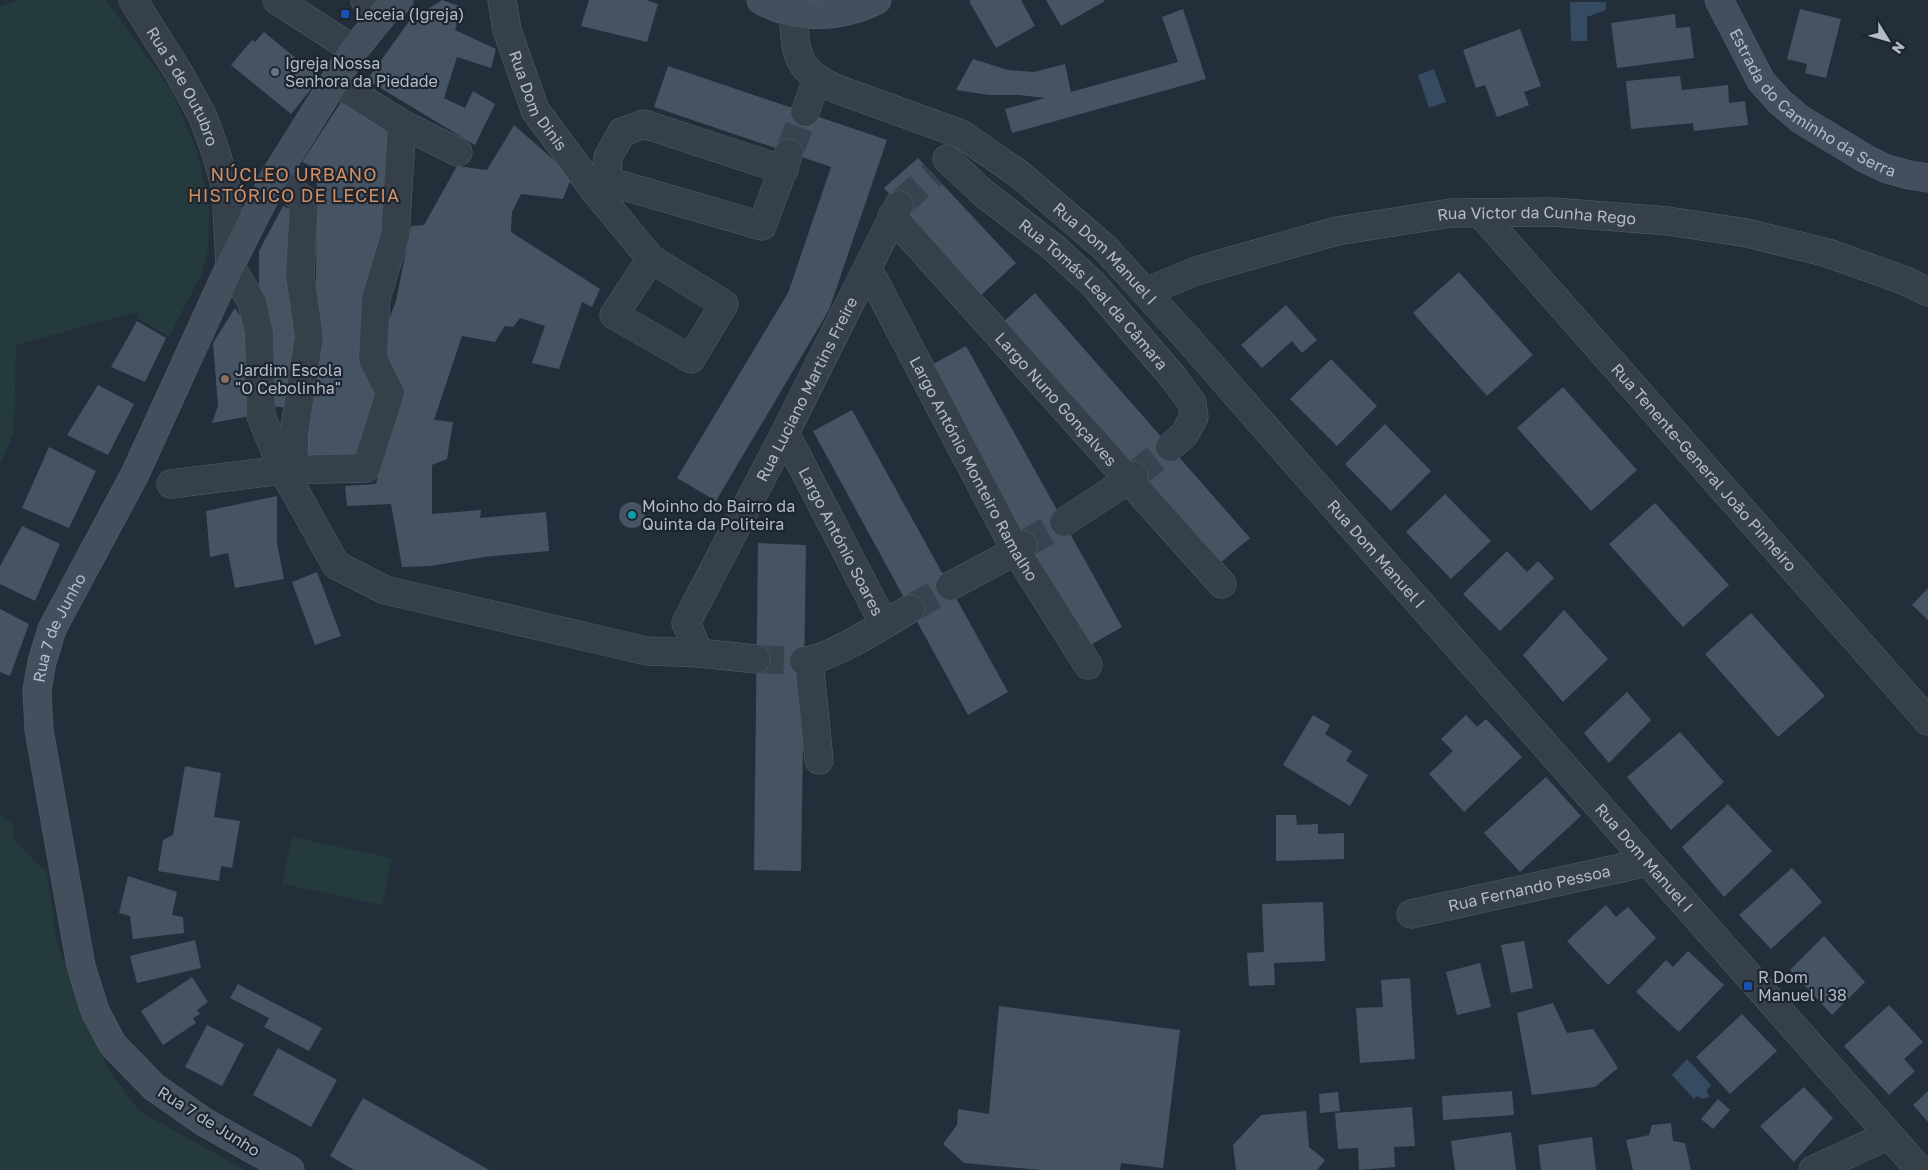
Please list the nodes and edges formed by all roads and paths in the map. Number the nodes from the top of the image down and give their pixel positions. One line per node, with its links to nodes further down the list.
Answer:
1 (133, 0): 22 (street, Rua 5 de Outubro)
2 (277, 0): 9 (street)
3 (502, 0): 18 (street, Rua Dom Dinis)
4 (761, 0): 8 (main road)
5 (877, 0): 8 (main road)
6 (1719, 0): 17 (main road, Estrada do Caminho da Serra)
7 (386, 3): 9 (main road, Rua 7 de Junho)
8 (793, 12): 10 (street, Rua Dom Manuel I)
9 (354, 50): 11 (main road, Rua 7 de Junho)
10 (817, 80): 12 (street); 14 (street, Rua Dom Manuel I)
11 (335, 82): 13 (street); 16 (main road, Rua 7 de Junho)
12 (805, 112)
13 (402, 124): 15 (street); 28 (street)
14 (961, 134): 24 (street, Rua Dom Manuel I); 27 (street, Rua Tomás Leal da Câmara)
15 (458, 152)
16 (274, 178): 22 (main road, Rua 7 de Junho); 28 (street)
17 (1928, 178)
18 (601, 186): 18 (street); 21 (street, Rua Dom Dinis)
19 (896, 210): 23 (street, Rua Luciano Martins Freire); 29 (street, Largo Nuno Gonçalves)
20 (1480, 213): 24 (street, Rua Victor da Cunha Rego); 25 (street, Rua Victor da Cunha Rego); 40 (street, Rua Tenente-General João Pinheiro)
21 (651, 259)
22 (230, 266): 28 (street); 45 (main road, Rua 7 de Junho)
23 (868, 268): 26 (street, Rua Luciano Martins Freire); 32 (street, Largo António Monteiro Ramalho)
24 (1146, 292): 42 (street, Rua Dom Manuel I)
25 (1928, 292)
26 (785, 433): 36 (street, Largo António Soares); 37 (street, Rua Luciano Martins Freire)
27 (1170, 447)
28 (289, 470): 30 (street); 37 (street)
29 (1132, 478): 31 (street); 33 (street, Largo Nuno Gonçalves)
30 (171, 484)
31 (1064, 522)
32 (1020, 548): 34 (street); 39 (street, Largo António Monteiro Ramalho)
33 (1222, 584)
34 (950, 586)
35 (910, 609): 36 (street)
36 (884, 624): 41 (street)
37 (699, 653): 38 (street)
38 (756, 659)
39 (1088, 665)
40 (1928, 721)
41 (819, 760)
42 (1648, 862): 43 (street, Rua Fernando Pessoa); 44 (street, Rua Dom Manuel I)
43 (1411, 914)
44 (1889, 1135): 46 (street); 47 (street, Rua Dom Manuel I)
45 (290, 1170)
46 (1813, 1170)
47 (1920, 1170)

